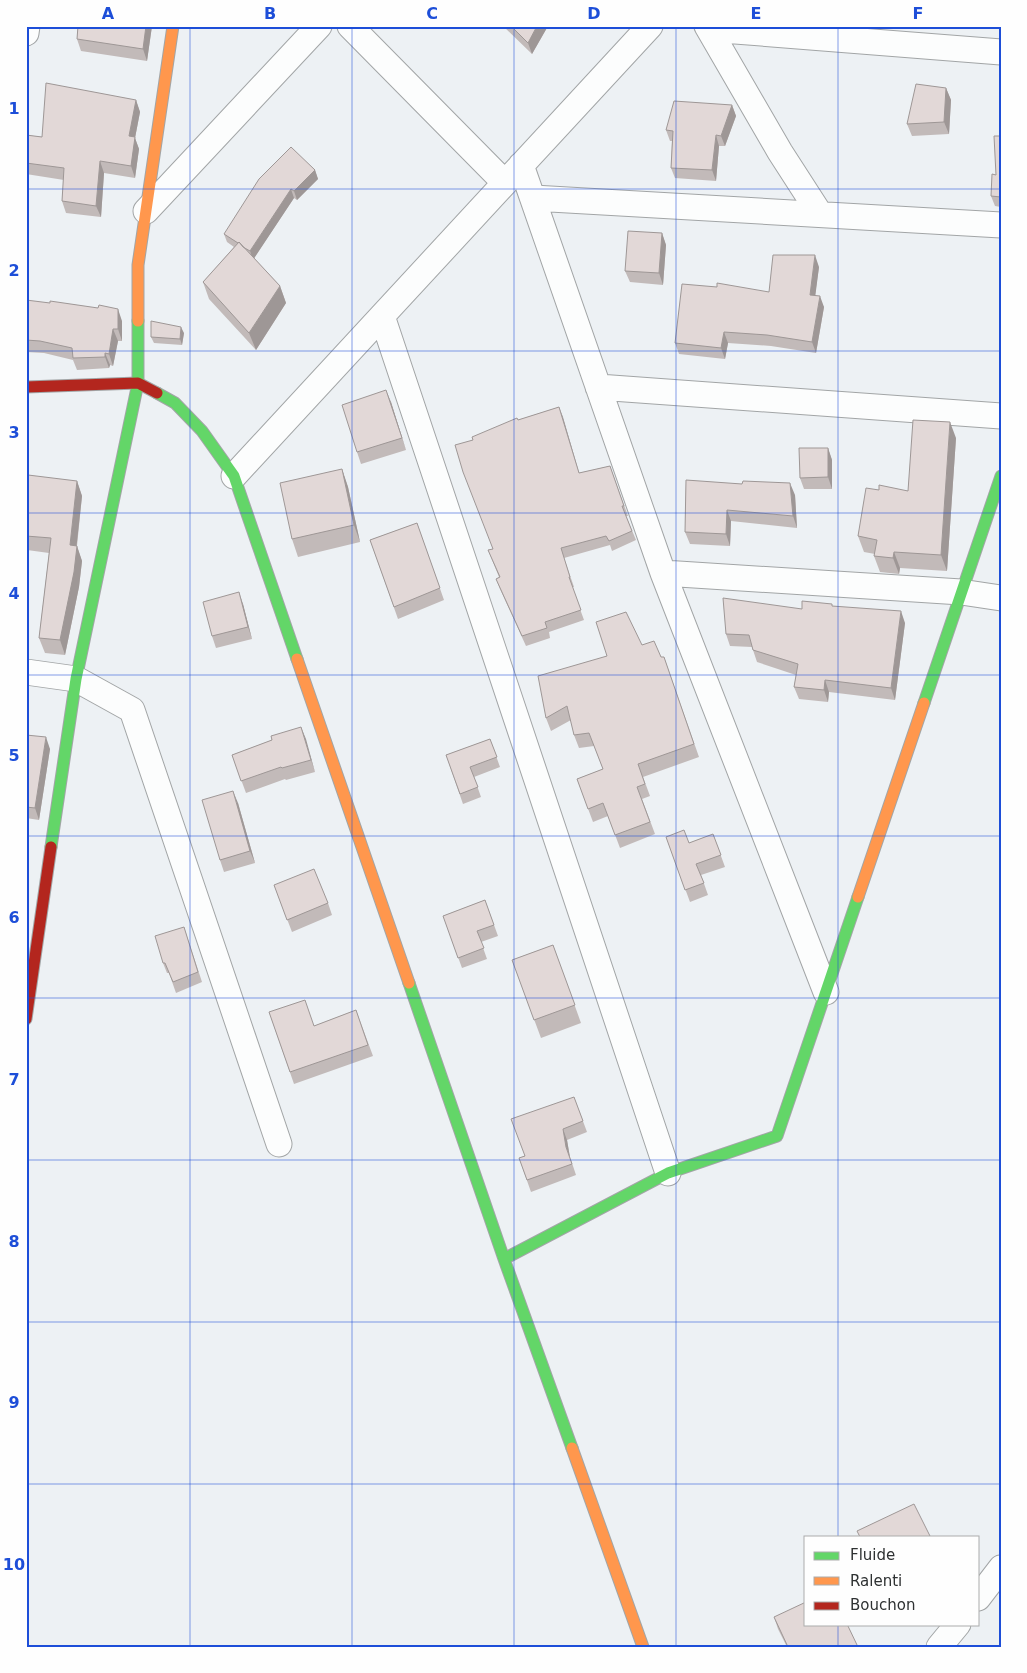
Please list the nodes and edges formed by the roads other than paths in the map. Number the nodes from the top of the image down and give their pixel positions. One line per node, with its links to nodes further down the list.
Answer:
1 (27, 26): 7 (street)
2 (173, 26): 11 (street)
3 (319, 26): 11 (street)
4 (350, 26): 9 (street)
5 (650, 26): 9 (street)
6 (708, 27): 8 (street); 12 (street)
7 (26, 33)
8 (1001, 52)
9 (513, 174): 10 (street); 14 (street)
10 (533, 198): 12 (street); 17 (street)
11 (146, 211): 15 (street)
12 (820, 214): 13 (street)
13 (1001, 225)
14 (382, 316): 19 (street); 30 (street)
15 (138, 383): 16 (street); 19 (street); 26 (street)
16 (26, 387)
17 (598, 387): 18 (street); 22 (street)
18 (1001, 416)
19 (234, 476): 31 (street)
20 (1001, 476): 21 (street)
21 (996, 501): 23 (street)
22 (663, 574): 23 (street); 27 (street)
23 (961, 592): 24 (street); 27 (street)
24 (1001, 598)
25 (26, 672): 26 (street)
26 (76, 679): 28 (street); 29 (street)
27 (826, 992): 30 (street)
28 (26, 1019)
29 (279, 1144)
30 (668, 1173): 31 (street)
31 (504, 1259): 35 (street)
32 (1001, 1568): 33 (street)
33 (980, 1595)
34 (956, 1626): 36 (street)
35 (643, 1647)
36 (939, 1647)

